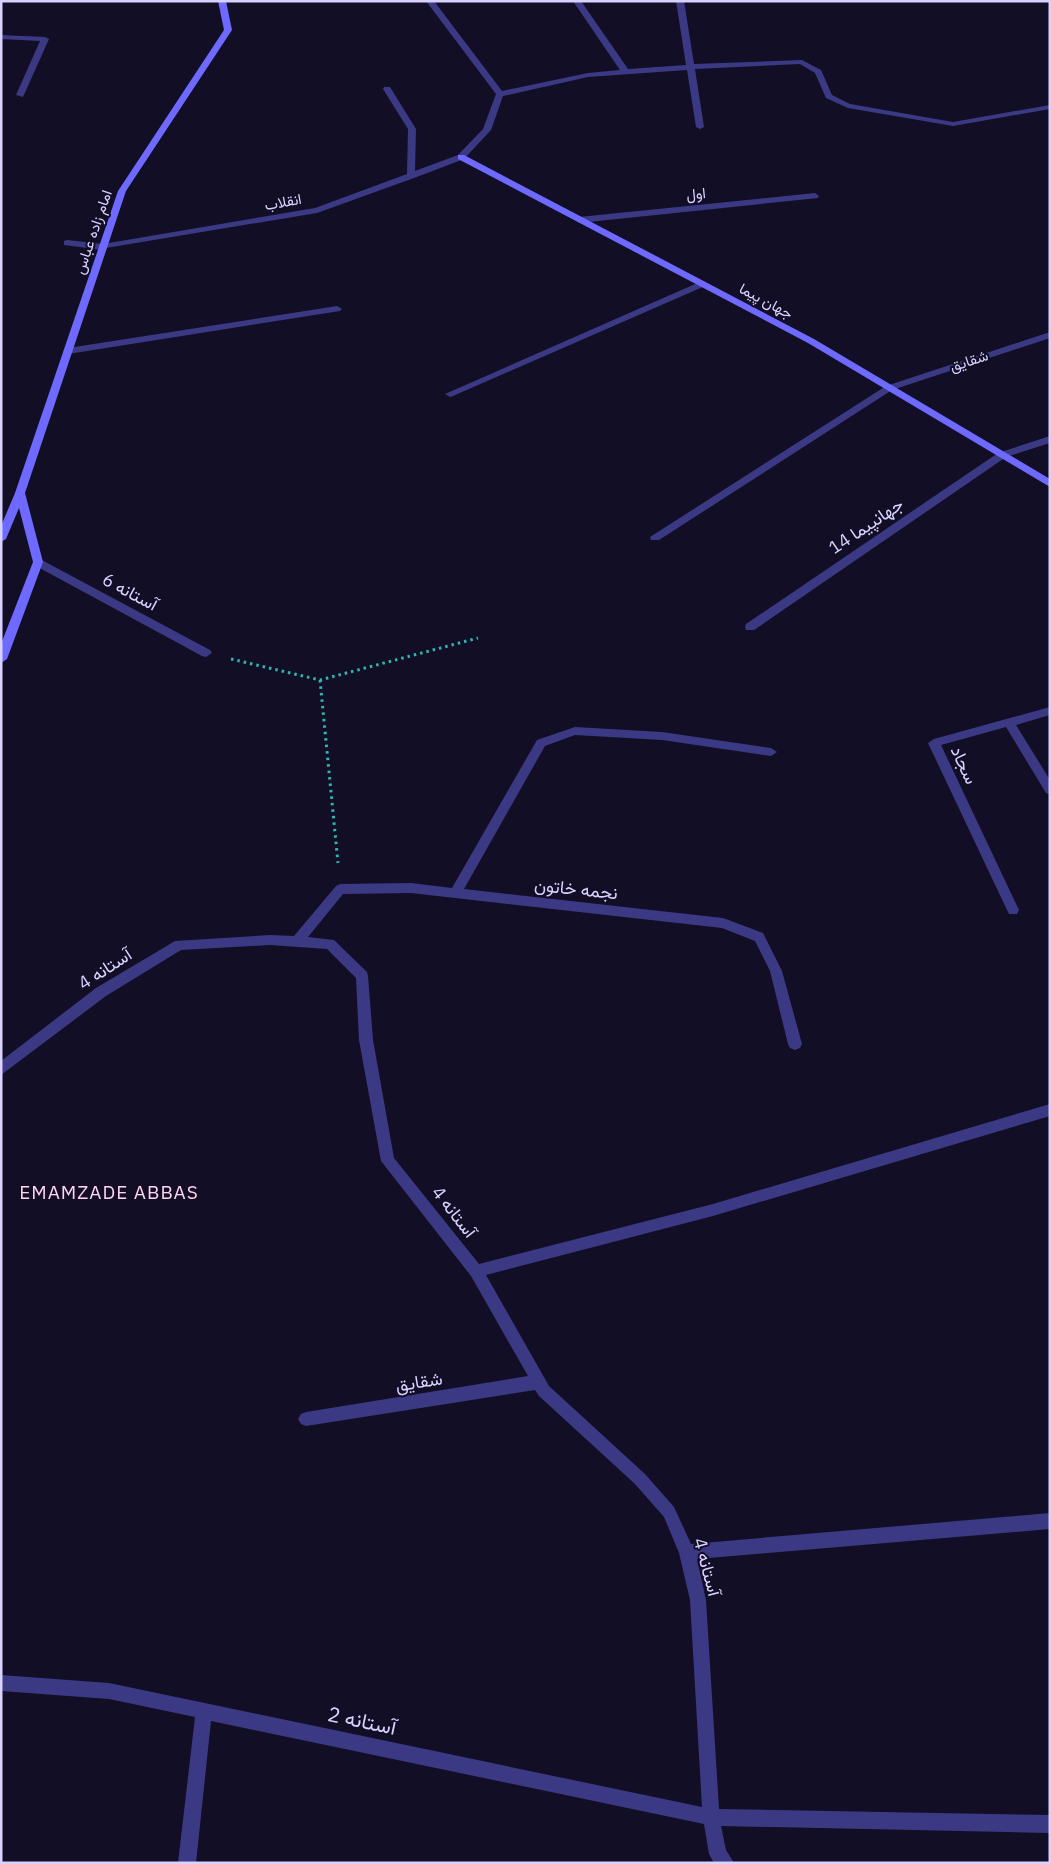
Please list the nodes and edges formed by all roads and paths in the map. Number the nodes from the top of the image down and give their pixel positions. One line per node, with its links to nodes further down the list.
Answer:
1 (222, 1): 18 (street, امام زاده عباس)
2 (430, 1): 9 (street)
3 (578, 1): 7 (street)
4 (680, 1): 6 (street)
5 (1, 37): 10 (street)
6 (689, 67): 7 (street); 11 (street); 12 (street)
7 (626, 72): 9 (street)
8 (387, 89): 14 (street)
9 (500, 94): 13 (street)
10 (20, 95)
11 (1050, 107)
12 (700, 127)
13 (461, 158): 14 (street, انقلاب); 16 (street, جهان پیما)
14 (411, 176): 18 (street, انقلاب)
15 (815, 196): 16 (street, اول)
16 (579, 220): 19 (street, جهان پیما)
17 (67, 243): 18 (street, انقلاب)
18 (103, 247): 22 (street, امام زاده عباس)
19 (702, 284): 23 (street, جهان پیما); 24 (street)
20 (337, 309): 22 (street)
21 (1050, 335): 23 (street, شقایق)
22 (68, 351): 28 (street, امام زاده عباس)
23 (889, 388): 26 (street, جهان پیما); 29 (street, شقایق)
24 (450, 394)
25 (1050, 438): 26 (street, جهانپیما 14)
26 (1002, 455): 27 (street, جهان پیما); 32 (street, جهانپیما 14)
27 (1050, 484)
28 (20, 493): 30 (street, امام زاده عباس); 31 (street)
29 (655, 537)
30 (1, 539)
31 (38, 562): 34 (street, آستانه 6); 35 (street)
32 (750, 627)
33 (478, 638): 36 (path)
34 (206, 652): 36 (path)
35 (1, 659)
36 (320, 680): 41 (path)
37 (1050, 712): 38 (street, سجاد)
38 (1009, 722): 40 (street); 43 (street, سجاد)
39 (771, 752): 42 (street)
40 (1050, 790)
41 (340, 889): 42 (street, نجمه خاتون); 44 (street)
42 (455, 893): 45 (street, نجمه خاتون)
43 (1013, 910)
44 (298, 941): 46 (street, آستانه 4); 48 (street, آستانه 4)
45 (794, 1044)
46 (1, 1069)
47 (1050, 1110): 48 (street)
48 (476, 1272): 49 (street, آستانه 4)
49 (538, 1382): 50 (street, شقایق); 52 (street, آستانه 4)
50 (306, 1419)
51 (1050, 1522): 52 (street)
52 (687, 1552): 55 (street, آستانه 4)
53 (1, 1683): 54 (street, آستانه 2)
54 (204, 1711): 55 (street, آستانه 2); 57 (street)
55 (712, 1816): 56 (street, آستانه 2); 58 (street, آستانه 4)
56 (1050, 1824)
57 (187, 1863)
58 (725, 1863)

